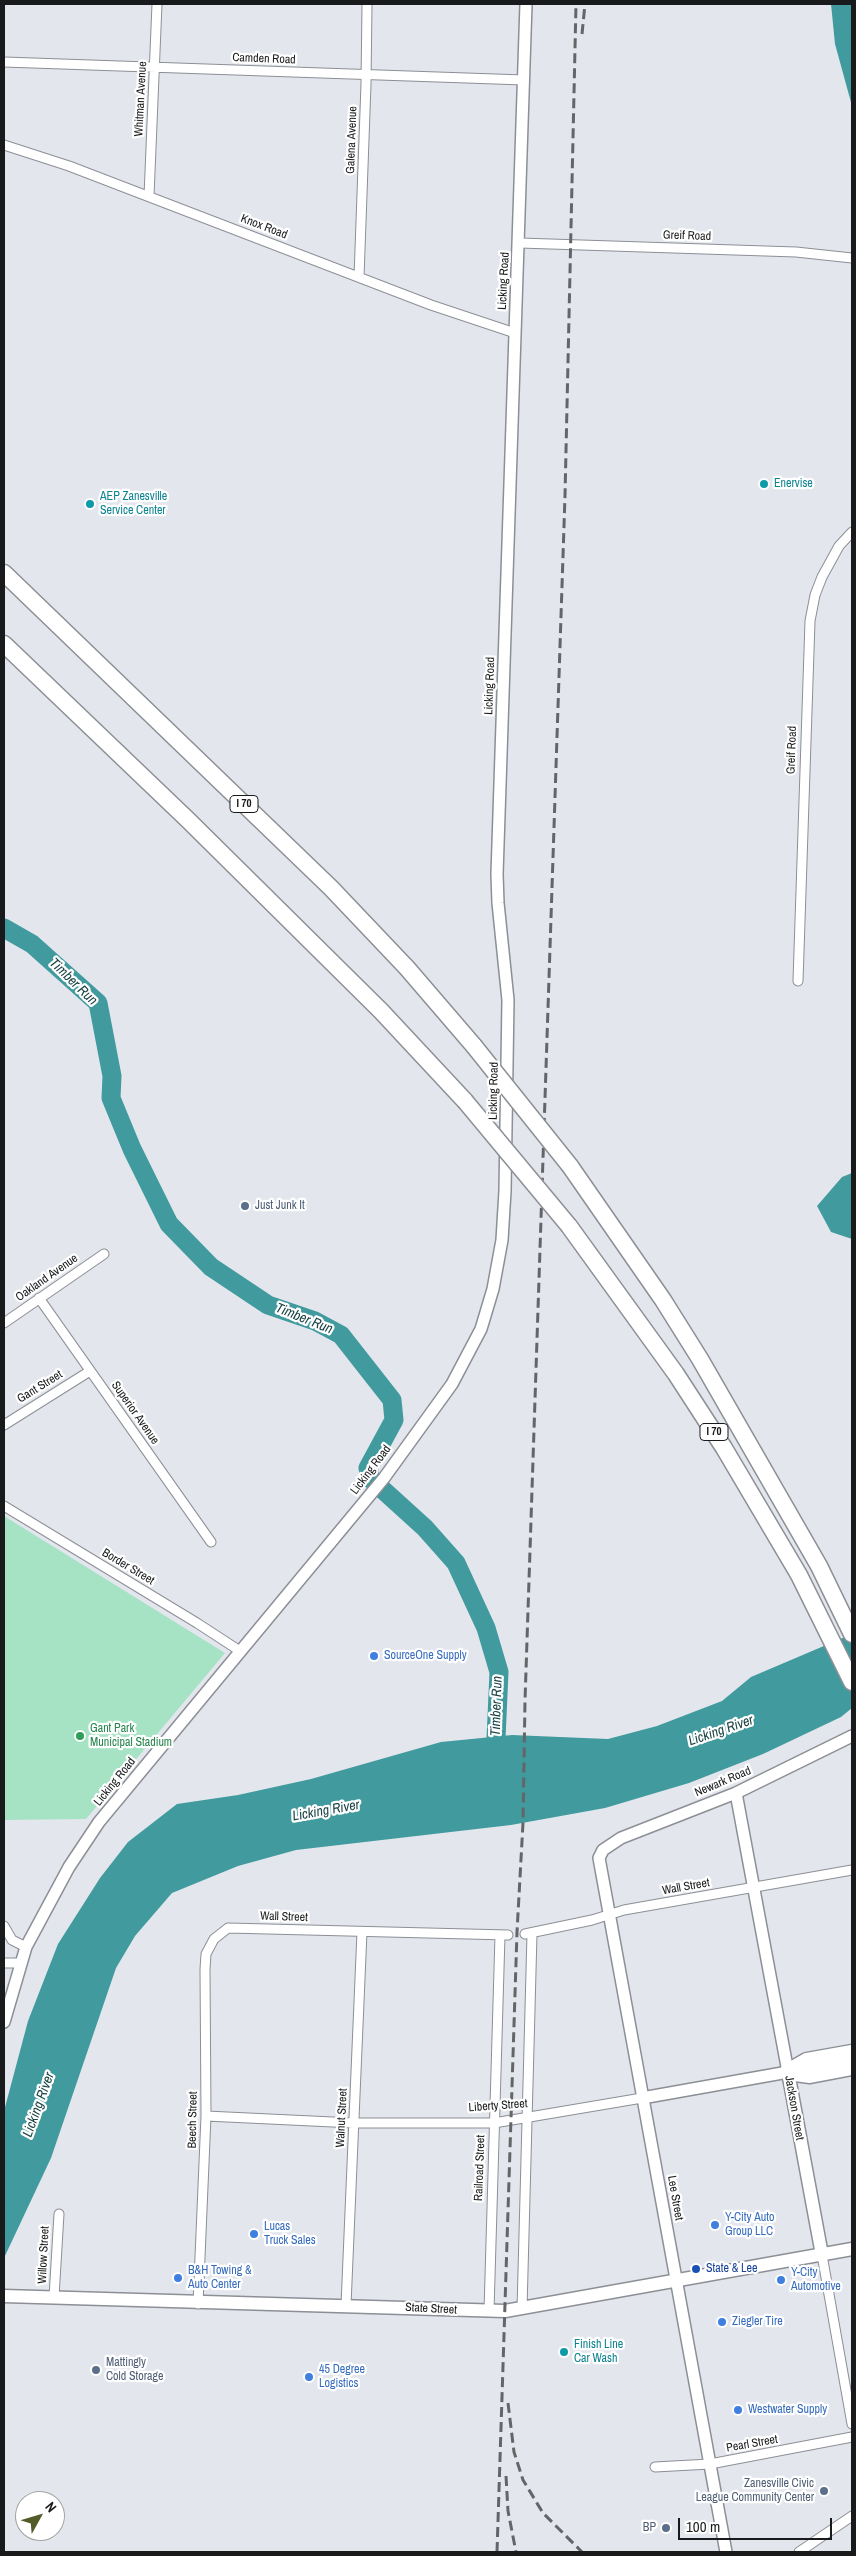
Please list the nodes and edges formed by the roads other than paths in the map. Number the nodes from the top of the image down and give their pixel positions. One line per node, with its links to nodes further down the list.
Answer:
1 (157, 4): 5 (street, Whitman Avenue)
2 (367, 4): 6 (street, Galena Avenue)
3 (526, 4): 7 (street, Licking Road)
4 (4, 62): 5 (street, Camden Road)
5 (155, 68): 6 (street, Camden Road); 9 (street, Whitman Avenue)
6 (366, 74): 7 (street, Camden Road); 12 (street, Galena Avenue)
7 (524, 80): 10 (street, Licking Road)
8 (4, 145): 9 (street, Knox Road)
9 (149, 196): 12 (street, Knox Road)
10 (520, 243): 11 (street, Greif Road); 13 (street, Licking Road)
11 (852, 258)
12 (358, 278): 13 (street, Knox Road)
13 (515, 333): 26 (street, Licking Road)
14 (852, 532): 17 (street, Greif Road)
15 (4, 573): 25 (highway, I 70, bridge)
16 (4, 644): 27 (highway, I 70, bridge)
17 (798, 981)
18 (104, 1254): 19 (street, Oakland Avenue)
19 (39, 1298): 20 (street, Oakland Avenue); 21 (street, Superior Avenue)
20 (4, 1323)
21 (90, 1371): 22 (street, Gant Street); 24 (street, Superior Avenue)
22 (4, 1425)
23 (4, 1506): 26 (street, Border Street)
24 (211, 1542)
25 (852, 1634)
26 (240, 1651): 38 (street, Licking Road)
27 (852, 1682)
28 (852, 1736): 29 (street, Newark Road)
29 (736, 1792): 30 (street, Newark Road); 32 (street, Jackson Street)
30 (604, 1850): 33 (street, Lee Street)
31 (852, 1870): 32 (street, Wall Street)
32 (753, 1888): 33 (street, Wall Street); 44 (street, Jackson Street)
33 (608, 1916): 45 (street, Lee Street); 47 (street, Wall Street)
34 (4, 1926): 38 (street)
35 (362, 1932): 36 (street, Wall Street); 37 (street, Wall Street); 48 (street, Walnut Street)
36 (504, 1935): 49 (street, Railroad Street)
37 (214, 1939): 46 (street, Beech Street)
38 (26, 1947): 40 (street, Licking Road)
39 (4, 1963): 40 (street)
40 (20, 1963): 41 (street, Licking Road)
41 (4, 2022)
42 (852, 2053): 44 (highway)
43 (852, 2067): 44 (highway)
44 (788, 2072): 45 (street, Liberty Street); 52 (main road, Jackson Street)
45 (642, 2098): 47 (street, Liberty Street); 53 (street, Lee Street)
46 (206, 2116): 48 (street, Liberty Street); 56 (street, Beech Street)
47 (528, 2119): 49 (street, Liberty Street); 58 (street)
48 (354, 2122): 49 (street, Liberty Street); 57 (street, Walnut Street)
49 (494, 2123): 59 (street, Railroad Street)
50 (59, 2214): 55 (street, Willow Street)
51 (852, 2249): 52 (main road, State Street)
52 (822, 2255): 53 (main road, State Street); 60 (street, Jackson Street)
53 (676, 2282): 58 (main road, State Street); 62 (street, Lee Street)
54 (4, 2296): 55 (main road, State Street)
55 (54, 2297): 56 (main road, State Street)
56 (198, 2304): 57 (main road, State Street)
57 (346, 2305): 59 (main road, State Street)
58 (522, 2309): 59 (main road, State Street)
59 (489, 2311)
60 (852, 2424)
61 (852, 2437): 62 (street, Pearl Street)
62 (710, 2464): 63 (street, Pearl Street); 65 (street, Lee Street)
63 (655, 2467)
64 (852, 2516): 66 (street)
65 (726, 2552)
66 (800, 2552)

